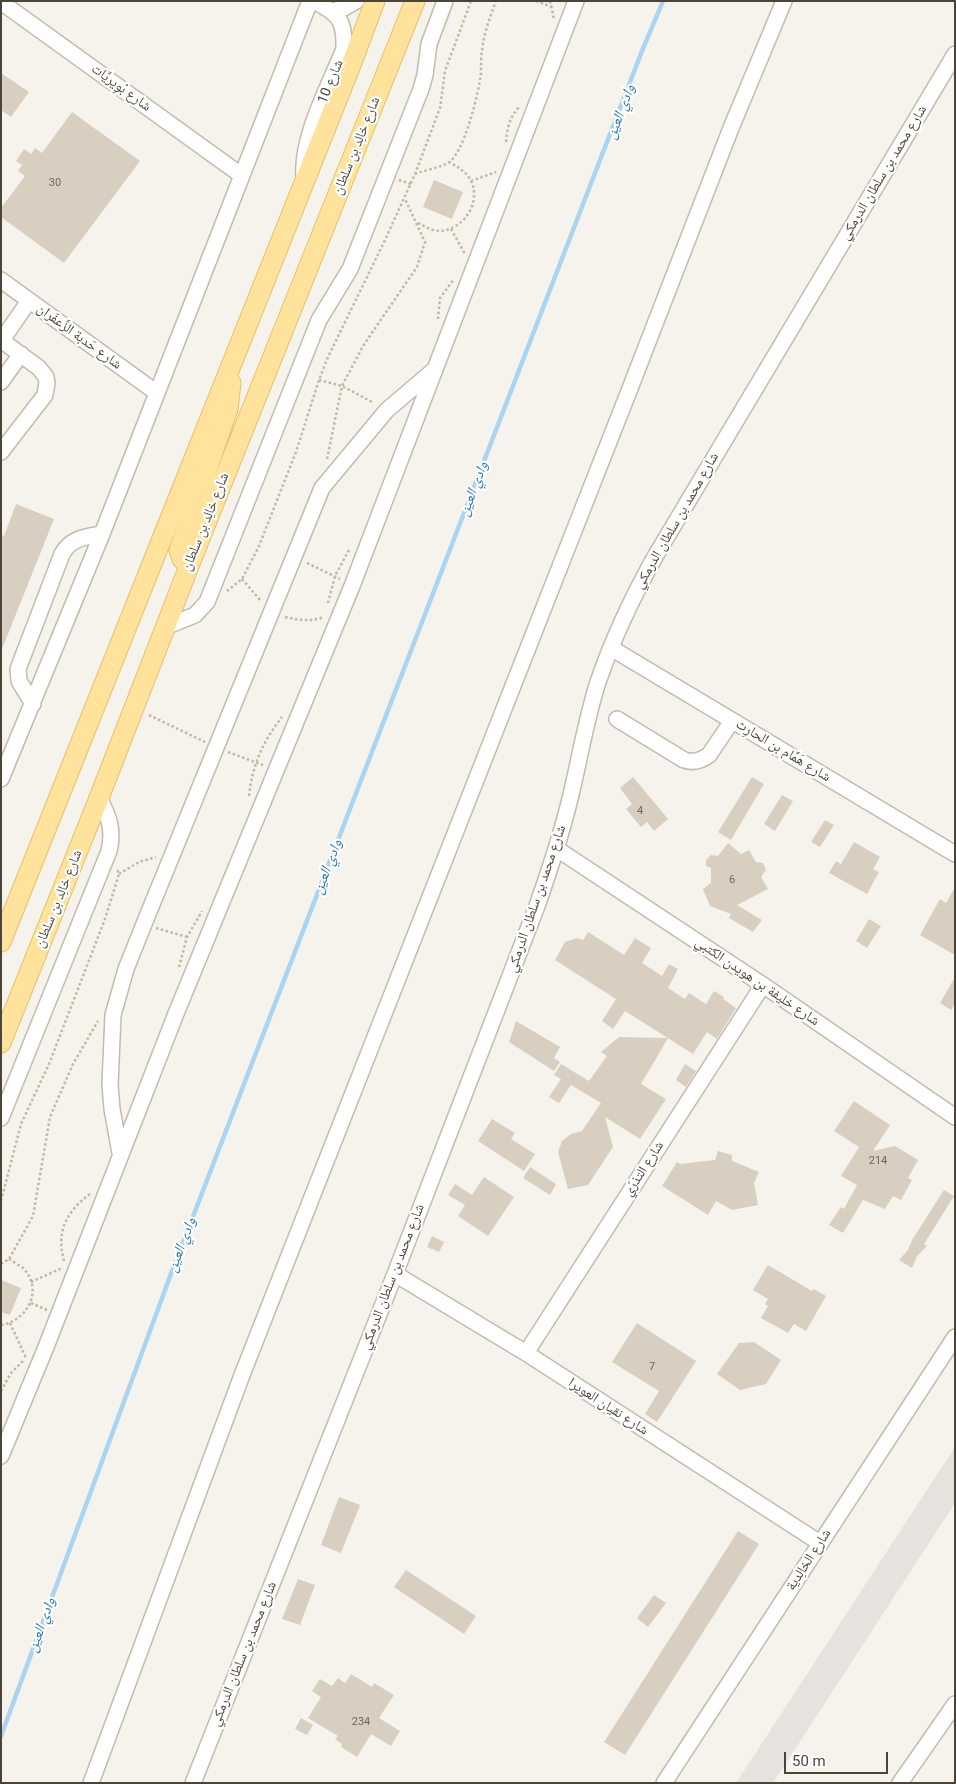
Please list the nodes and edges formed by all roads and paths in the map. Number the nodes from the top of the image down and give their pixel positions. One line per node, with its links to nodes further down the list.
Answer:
1 (310, 1): 19 (street)
2 (314, 1): 14 (street)
3 (356, 1): 14 (street)
4 (375, 1): 20 (main road)
5 (415, 1): 41 (main road, شارع خالِد بن سلطان)
6 (445, 1): 43 (street)
7 (471, 1): 18 (path)
8 (496, 1): 16 (path)
9 (536, 1): 13 (path)
10 (576, 1): 17 (street)
11 (784, 1): 83 (street)
12 (1, 2): 19 (street, شارع بُوِيريَّات)
13 (552, 7)
14 (332, 10): 20 (street, شارع 10)
15 (955, 54): 45 (street, شارع محمد بن سلطان الدرمكي)
16 (450, 162): 18 (path); 21 (path)
17 (512, 167): 21 (path); 25 (street)
18 (415, 174): 22 (path)
19 (241, 175): 35 (street)
20 (305, 180): 30 (main road)
21 (471, 181): 24 (path)
22 (405, 198): 23 (path); 32 (path)
23 (417, 222): 24 (path); 34 (path)
24 (451, 229): 25 (path)
25 (474, 270): 31 (street)
26 (1, 280): 27 (street, شارع حَدبة الزَّعفَران)
27 (29, 300): 28 (street); 35 (street, شارع حَدبة الزَّعفَران)
28 (1, 340): 29 (street)
29 (21, 354): 33 (street); 37 (street)
30 (231, 365): 41 (main road); 57 (main road)
31 (435, 369): 36 (street); 42 (street)
32 (319, 380): 34 (path); 43 (path)
33 (1, 382)
34 (342, 386): 36 (path); 38 (path)
35 (157, 393): 39 (street)
36 (387, 410): 38 (street)
37 (1, 452)
38 (322, 488): 40 (street)
39 (102, 534): 46 (street); 46 (street)
40 (294, 557): 42 (path); 53 (street)
41 (191, 561): 44 (main road, شارع خالِد بن سلطان)
42 (352, 586): 58 (street)
43 (207, 602): 44 (street)
44 (165, 627): 50 (main road, شارع خالِد بن سلطان)
45 (611, 648): 48 (street, شارع هَمَّام بن الحارِث); 51 (street, شارع محمد بن سلطان الدرمكي)
46 (33, 704): 49 (street)
47 (617, 719): 48 (street)
48 (732, 721): 54 (street, شارع هَمَّام بن الحارِث)
49 (1, 780)
50 (99, 798): 52 (street); 61 (main road, شارع خالِد بن سلطان)
51 (557, 849): 59 (street, شارع خليفة بن هويدن الكتبي); 69 (street, شارع محمد بن سلطان الدرمكي)
52 (109, 850): 55 (path); 63 (street)
53 (173, 854): 55 (path); 56 (street)
54 (955, 854)
55 (119, 874): 66 (path)
56 (144, 924): 58 (path); 64 (street)
57 (1, 942)
58 (204, 945): 64 (street)
59 (763, 985): 62 (street, شارع خليفة بن هويدن الكتبي); 77 (street, شارع التذرّي)
60 (102, 1014): 67 (path)
61 (1, 1043)
62 (955, 1117)
63 (1, 1118)
64 (120, 1154): 65 (street)
65 (108, 1188): 70 (path); 72 (street)
66 (1, 1201)
67 (9, 1259): 68 (path); 70 (path)
68 (1, 1264)
69 (395, 1274): 77 (street, شارع نقيان العويرا); 84 (street, شارع محمد بن سلطان الدرمكي)
70 (31, 1282): 71 (path)
71 (30, 1303): 72 (path); 73 (path)
72 (58, 1314): 76 (street)
73 (10, 1323): 74 (path); 78 (path)
74 (1, 1325)
75 (955, 1337): 81 (street, شارع الخالِدية)
76 (46, 1348): 78 (path); 80 (street)
77 (526, 1354): 81 (street, شارع نقيان العويرا)
78 (26, 1358): 79 (path)
79 (1, 1391)
80 (1, 1456)
81 (820, 1544): 85 (street, شارع الخالِدية)
82 (955, 1704): 86 (street)
83 (91, 1783)
84 (194, 1783)
85 (664, 1783)
86 (900, 1783)

